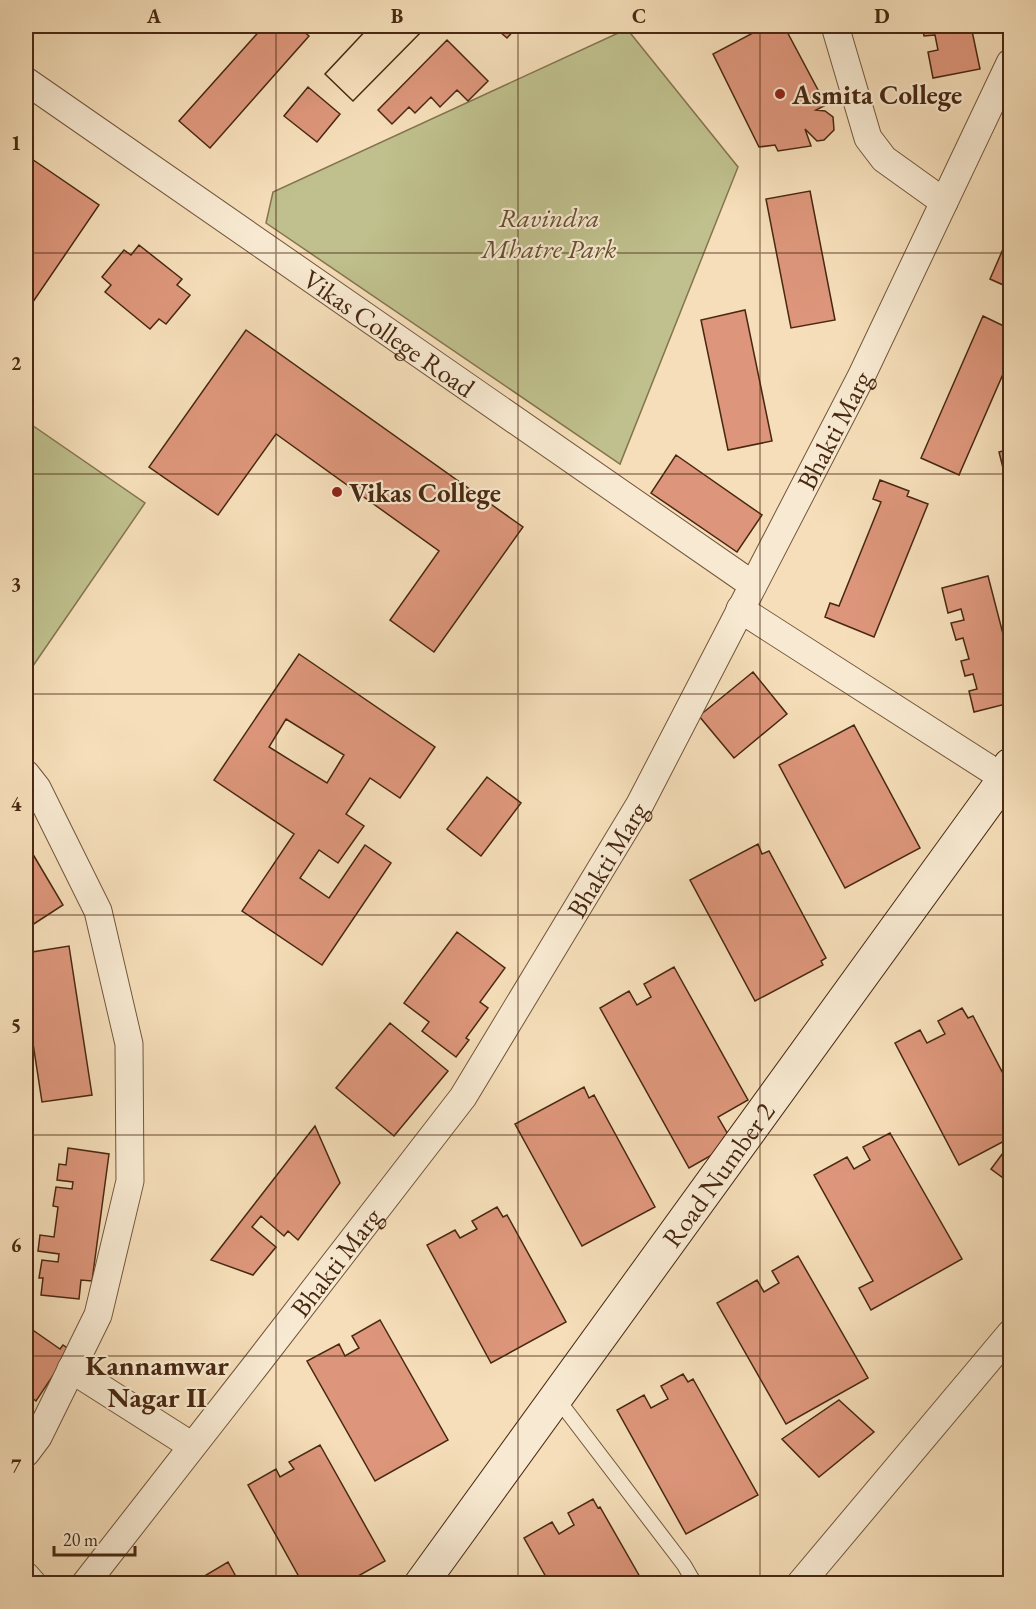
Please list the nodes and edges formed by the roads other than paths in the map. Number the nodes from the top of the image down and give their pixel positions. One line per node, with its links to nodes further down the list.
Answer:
1 (835, 26): 4 (street)
2 (1011, 63): 4 (street, Bhakti Marg)
3 (26, 81): 5 (street, Vikas College Road)
4 (944, 202): 5 (street, Bhakti Marg)
5 (753, 585): 6 (street, Bhakti Marg)
6 (740, 609): 8 (street); 12 (street, Bhakti Marg)
7 (26, 774): 10 (street)
8 (1009, 775): 11 (street, Road Number 2)
9 (1011, 1334): 19 (street)
10 (71, 1369): 12 (street); 13 (street)
11 (556, 1397): 17 (street, Road Number 2); 18 (lane)
12 (192, 1446): 16 (street, Bhakti Marg)
13 (26, 1453)
14 (26, 1576): 15 (street)
15 (33, 1584)
16 (85, 1584)
17 (421, 1584)
18 (695, 1584)
19 (800, 1584)

